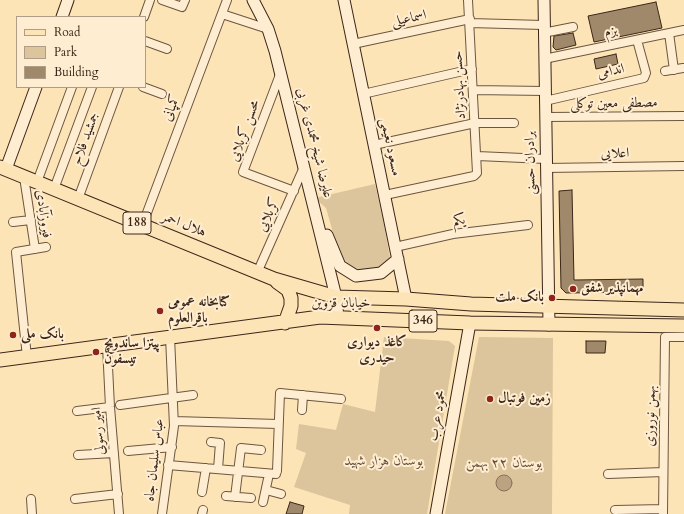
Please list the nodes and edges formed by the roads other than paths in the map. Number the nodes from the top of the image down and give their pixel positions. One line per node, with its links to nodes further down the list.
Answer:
1 (68, 0): 11 (main road)
2 (150, 0): 12 (street)
3 (162, 0): 4 (street)
4 (185, 0)
5 (227, 0): 10 (street, کمپانی)
6 (253, 0): 15 (main road, علیرضا شیخ محمدی غربی)
7 (344, 0): 21 (main road, مسعود نعیمی)
8 (468, 0): 13 (street, حسن بهادرنژاد)
9 (544, 0): 16 (main road, برادران حسنی)
10 (222, 14): 15 (street); 55 (street, کمپانی)
11 (62, 16)
12 (144, 16)
13 (470, 21): 16 (street, اسماعیلی); 21 (street, اسماعیلی); 25 (street, حسن بهادرنژاد)
14 (573, 28): 16 (street, اسماعیلی)
15 (268, 29): 26 (main road, علیرضا شیخ محمدی غربی)
16 (543, 29): 23 (main road, برادران حسنی)
17 (684, 30): 18 (street, بزم)
18 (669, 33): 19 (street, بزم); 24 (street)
19 (637, 40): 23 (street, بزم); 35 (street, اندامی)
20 (146, 41): 22 (street)
21 (353, 44): 34 (main road, مسعود نعیمی)
22 (168, 49)
23 (544, 59): 35 (main road, برادران حسنی)
24 (683, 68)
25 (472, 69): 32 (street, حسن بهادرنژاد); 34 (street)
26 (281, 72): 44 (main road, علیرضا شیخ محمدی غربی); 48 (street, محسن کربلایی)
27 (36, 88): 45 (main road)
28 (72, 88): 46 (street)
29 (92, 88): 47 (street)
30 (119, 88): 51 (street, جمشید فلاح)
31 (146, 88): 33 (street)
32 (474, 90): 35 (street); 38 (street, حسن بهادرنژاد)
33 (162, 94)
34 (364, 94): 40 (main road, مسعود نعیمی)
35 (545, 96): 37 (main road, برادران حسنی)
36 (684, 116): 37 (street, مصطفی معین توکلی)
37 (545, 117): 42 (main road, برادران حسنی)
38 (475, 123): 39 (street); 40 (street); 41 (street, حسن بهادرنژاد)
39 (514, 123)
40 (374, 145): 49 (main road, مسعود نعیمی)
41 (477, 156): 42 (street, اعلایی); 49 (street, حسن بهادرنژاد)
42 (546, 164): 43 (street, اعلایی); 64 (main road, برادران حسنی)
43 (684, 166)
44 (304, 167): 48 (street, کربلایی); 50 (main road, علیرضا شیخ محمدی غربی)
45 (3, 168): 46 (main road, هلال احمر / 188)
46 (30, 179): 47 (main road, هلال احمر / 188); 52 (street, فیروزآبادی)
47 (54, 189): 51 (main road, هلال احمر / 188)
48 (294, 191): 60 (street, کربلایی)
49 (385, 195): 57 (main road, مسعود نعیمی)
50 (311, 197): 59 (main road); 62 (main road, علیرضا شیخ محمدی غربی)
51 (78, 199): 55 (main road, هلال احمر / 188)
52 (31, 220): 53 (street); 58 (street, فیروزآبادی)
53 (13, 222)
54 (528, 224): 57 (street, یکم)
55 (142, 226): 60 (main road, هلال احمر / 188)
56 (46, 247): 58 (street)
57 (395, 247): 59 (main road, مسعود نعیمی)
58 (35, 249): 74 (street, فیروزآبادی)
59 (398, 259): 63 (main road, مسعود نعیمی)
60 (257, 273): 61 (main road, هلال احمر / 188)
61 (274, 279): 62 (main road, هلال احمر / 188); 67 (main road, 188)
62 (336, 297): 63 (main road, خیابان قزوین / 346); 66 (main road, علیرضا شیخ محمدی غربی)
63 (406, 299): 64 (main road, خیابان قزوین / 346)
64 (549, 307): 65 (main road, خیابان قزوین / 346); 69 (main road, برادران حسنی)
65 (684, 310)
66 (338, 318): 67 (main road, خیابان قزوین / 346); 68 (main road, خیابان قزوین / 346)
67 (284, 323): 71 (main road, خیابان قزوین / 346)
68 (470, 323): 69 (main road, خیابان قزوین / 346); 114 (main road, محمود عرب)
69 (549, 325): 70 (main road, خیابان قزوین / 346)
70 (684, 326)
71 (170, 337): 73 (main road, خیابان قزوین / 346); 78 (street, عباس سلیمان جاه)
72 (684, 337): 96 (street, بهمن نوروزی)
73 (107, 346): 74 (main road, خیابان قزوین / 346); 81 (street, امیر رسولی)
74 (27, 357): 75 (main road, خیابان قزوین / 346)
75 (0, 360)
76 (193, 395): 78 (street)
77 (303, 395): 79 (street); 82 (street); 85 (street)
78 (173, 397): 80 (street); 84 (street, عباس سلیمان جاه)
79 (340, 399)
80 (120, 405)
81 (110, 407): 83 (street); 90 (street, امیر رسولی)
82 (302, 410)
83 (77, 411)
84 (174, 421): 85 (street); 87 (street, عباس سلیمان جاه)
85 (278, 424): 97 (street)
86 (211, 442): 94 (street)
87 (172, 447): 89 (street); 92 (street, عباس سلیمان جاه)
88 (261, 450): 95 (street)
89 (128, 451)
90 (114, 453): 91 (street); 101 (street, امیر رسولی)
91 (78, 455)
92 (168, 465): 93 (street); 113 (street, عباس سلیمان جاه)
93 (206, 468): 94 (street); 100 (street)
94 (218, 469): 95 (street)
95 (238, 471): 97 (street); 104 (street)
96 (663, 472): 98 (street); 110 (street, بهمن نوروزی)
97 (274, 473): 99 (street)
98 (608, 474)
99 (266, 490): 102 (street); 108 (street)
100 (202, 492)
101 (118, 494): 106 (street); 112 (street, امیر رسولی)
102 (281, 494)
103 (226, 496): 104 (street)
104 (235, 497): 105 (street)
105 (251, 498)
106 (75, 499)
107 (31, 500): 111 (street)
108 (263, 502)
109 (615, 510): 110 (street)
110 (663, 511)
111 (32, 514)
112 (119, 514)
113 (162, 514)
114 (436, 514)

